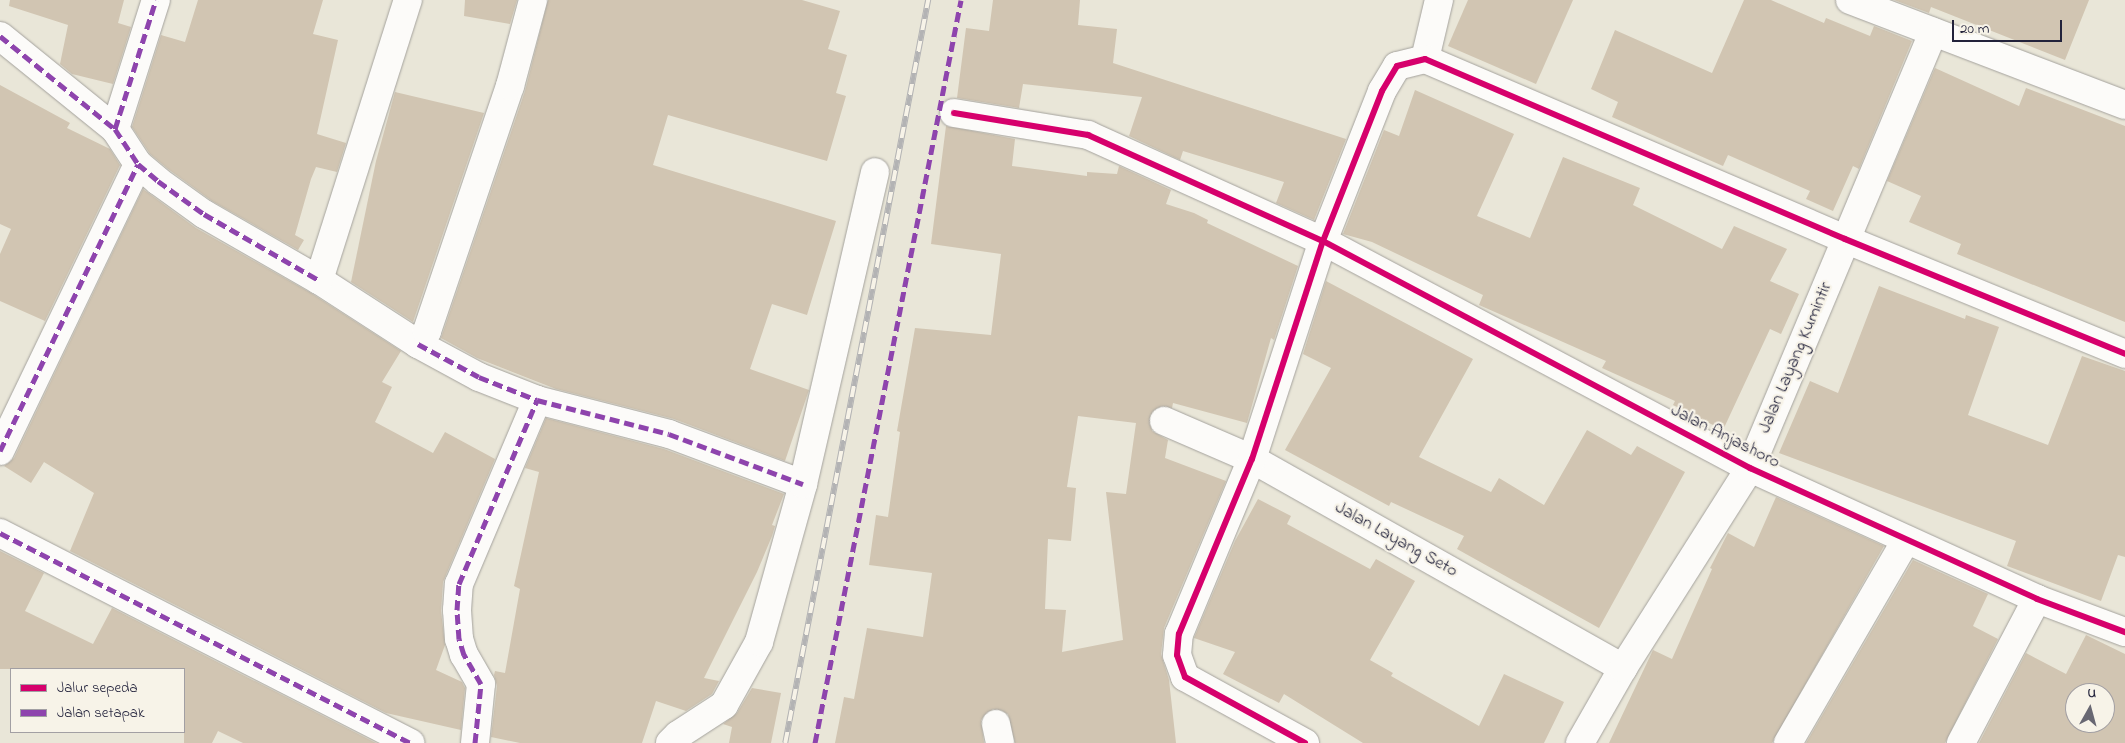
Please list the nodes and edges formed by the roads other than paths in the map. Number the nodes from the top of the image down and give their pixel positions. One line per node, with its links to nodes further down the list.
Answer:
1 (156, 0): 11 (street)
2 (408, 0): 16 (street)
3 (533, 0): 17 (street)
4 (1439, 0): 8 (street)
5 (1850, 0): 6 (street)
6 (1932, 32): 9 (street); 14 (street, Jalan Layang Kumintir)
7 (0, 36): 11 (street)
8 (1425, 59): 14 (street); 15 (street)
9 (2125, 105)
10 (954, 114): 15 (street, Jalan Anjashoro)
11 (115, 128): 12 (street)
12 (138, 164): 16 (street); 21 (street)
13 (875, 172): 24 (street)
14 (1845, 239): 18 (street); 23 (street, Jalan Layang Kumintir)
15 (1323, 241): 22 (street); 23 (street, Jalan Anjashoro)
16 (319, 280): 17 (street)
17 (418, 344): 19 (street)
18 (2125, 354)
19 (537, 400): 24 (street); 31 (street)
20 (1164, 421): 22 (street, Jalan Layang Seto)
21 (0, 451)
22 (1252, 459): 29 (street, Jalan Layang Seto); 33 (street)
23 (1750, 468): 26 (street, Jalan Anjashoro); 29 (street, Jalan Layang Kumintir)
24 (803, 484): 32 (street)
25 (0, 533): 30 (street)
26 (1905, 542): 27 (street, Jalan Anjashoro); 35 (street)
27 (2037, 599): 28 (street, Jalan Anjashoro); 36 (street)
28 (2125, 632)
29 (1623, 668): 34 (street, Jalan Layang Kumintir)
30 (410, 743)
31 (475, 743)
32 (670, 743)
33 (1305, 743)
34 (1580, 743)
35 (1788, 743)
36 (1961, 743)

